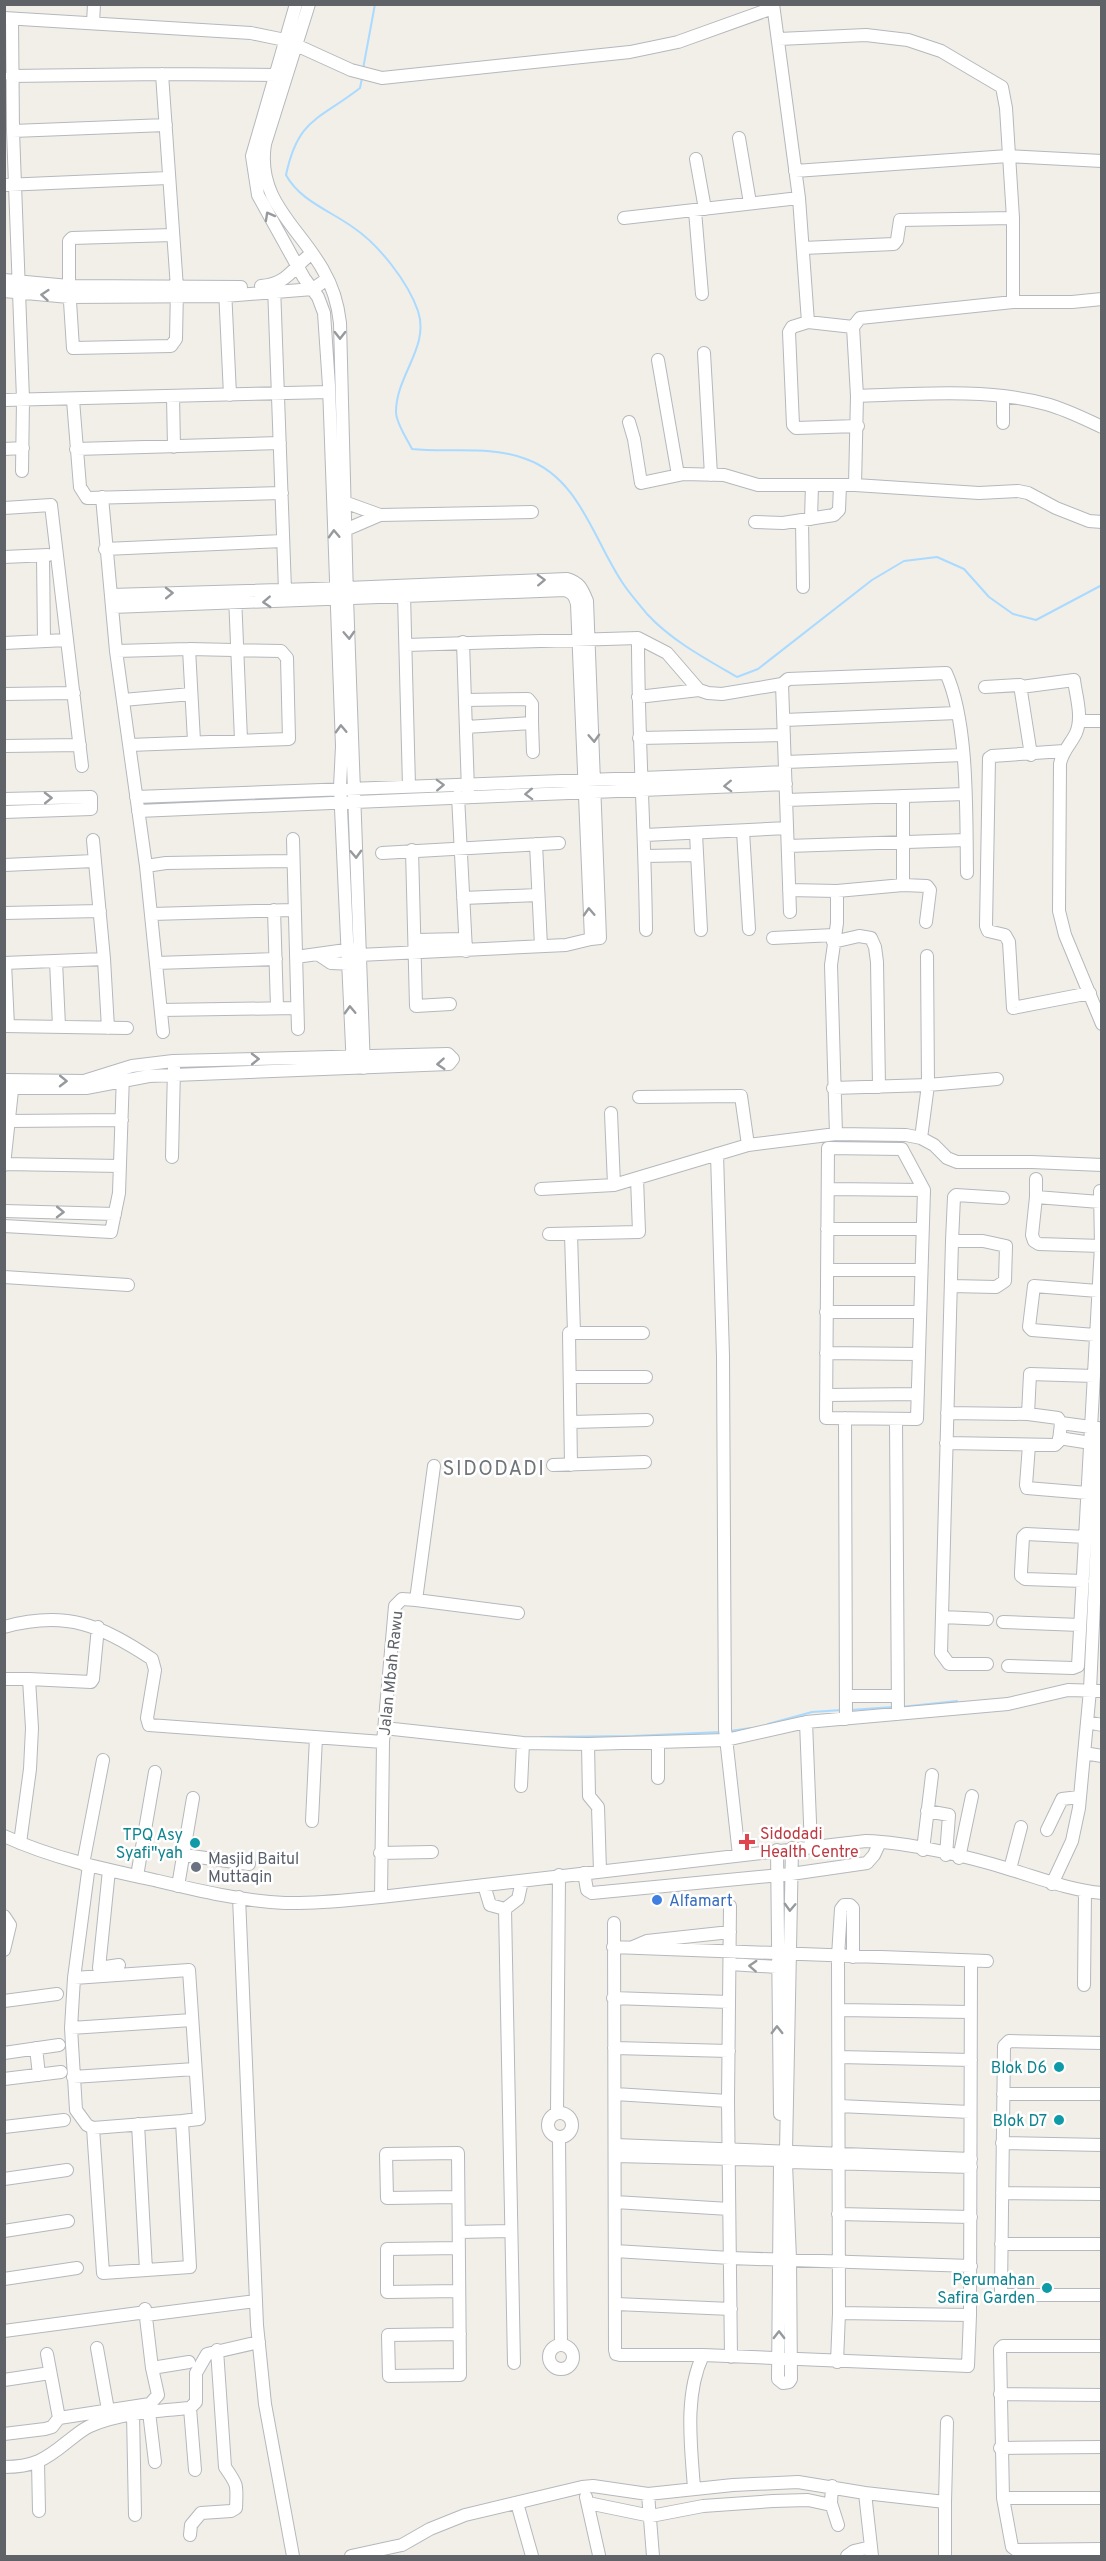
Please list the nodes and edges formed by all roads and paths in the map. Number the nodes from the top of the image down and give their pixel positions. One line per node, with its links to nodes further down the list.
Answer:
1 (94, 4): 6 (street)
2 (296, 4): 8 (street)
3 (309, 4): 8 (street)
4 (773, 6): 7 (street); 8 (street)
5 (8, 18): 6 (street); 10 (street)
6 (93, 22): 8 (street)
7 (779, 39): 16 (street); 19 (street)
8 (291, 43): 11 (street)
9 (162, 74): 10 (street); 11 (street); 13 (street)
10 (11, 76): 14 (street)
11 (277, 85): 12 (street)
12 (269, 114): 29 (street); 30 (street, one-way to 12)
13 (166, 125): 14 (street); 20 (street)
14 (13, 131): 21 (street)
15 (739, 138): 23 (street)
16 (1008, 156): 18 (street); 19 (street); 26 (street)
17 (696, 159): 24 (street)
18 (1101, 161)
19 (795, 171): 22 (street)
20 (168, 178): 21 (street); 27 (street)
21 (9, 185): 33 (street)
22 (799, 198): 23 (street); 28 (street)
23 (750, 203): 24 (street)
24 (700, 210): 25 (street); 40 (street)
25 (624, 218)
26 (1013, 218): 28 (street); 42 (street)
27 (173, 235): 37 (street); 38 (street)
28 (803, 248): 43 (street)
29 (311, 254): 30 (street); 31 (street)
30 (298, 266): 34 (street); 35 (street)
31 (327, 279): 35 (street); 47 (street, one-way to 47)
32 (4, 280): 33 (street)
33 (20, 287): 36 (street); 37 (street); 53 (street)
34 (274, 289): 35 (street); 39 (street); 48 (street)
35 (313, 289): 47 (street)
36 (4, 291)
37 (69, 291): 38 (street); 38 (street)
38 (177, 292): 39 (street)
39 (225, 292): 49 (street)
40 (702, 294)
41 (1101, 299): 42 (street)
42 (1013, 302): 44 (street)
43 (808, 322): 44 (street); 59 (street)
44 (853, 327): 50 (street)
45 (704, 353): 68 (street)
46 (658, 360): 67 (street)
47 (334, 388): 48 (street); 56 (street)
48 (280, 392): 49 (street); 61 (street)
49 (230, 395): 51 (street)
50 (858, 396): 52 (street); 59 (street)
51 (173, 397): 55 (street); 62 (street)
52 (1003, 397): 58 (street); 60 (street)
53 (23, 399): 54 (street); 55 (street); 63 (street)
54 (4, 400)
55 (73, 400): 65 (street)
56 (336, 406): 74 (street); 89 (street, one-way to 56)
57 (629, 422): 67 (street)
58 (1003, 423)
59 (858, 426): 71 (street)
60 (1101, 427)
61 (280, 443): 62 (street); 72 (street)
62 (174, 447): 65 (street)
63 (23, 448): 64 (street); 66 (street)
64 (4, 449)
65 (76, 449): 73 (street)
66 (22, 471)
67 (678, 475): 68 (street)
68 (711, 475): 69 (street)
69 (812, 485): 70 (street); 78 (street)
70 (840, 485): 71 (street); 78 (street)
71 (855, 485): 80 (street)
72 (282, 493): 73 (street); 82 (street)
73 (102, 497): 83 (street)
74 (344, 502): 77 (street); 81 (street)
75 (4, 508): 84 (street)
76 (532, 512): 77 (street)
77 (380, 515): 81 (street)
78 (806, 519): 79 (street); 87 (street)
79 (754, 522)
80 (1101, 522)
81 (345, 530): 89 (street)
82 (283, 541): 83 (street); 88 (street)
83 (105, 549): 92 (street)
84 (58, 555): 85 (street); 95 (street)
85 (43, 556): 86 (street); 96 (street)
86 (4, 557)
87 (803, 586)
88 (285, 590): 89 (street); 91 (street)
89 (341, 593): 90 (street); 91 (street, one-way to 91); 93 (street, one-way to 93); 136 (street, one-way to 136); 138 (street, one-way to 89)
90 (404, 595): 93 (street); 99 (street)
91 (235, 597): 92 (street); 101 (street)
92 (111, 601): 102 (street)
93 (584, 638): 94 (street); 97 (street); 134 (street)
94 (638, 638): 106 (street); 110 (street)
95 (67, 640): 96 (street); 107 (street)
96 (44, 641): 98 (street)
97 (463, 642): 99 (street); 112 (street)
98 (4, 643)
99 (406, 645): 133 (street)
100 (189, 649): 101 (street); 102 (street); 109 (street)
101 (238, 649): 121 (street); 121 (street)
102 (116, 651): 111 (street)
103 (782, 684): 106 (street); 113 (street); 114 (street)
104 (985, 687): 105 (street)
105 (1021, 687): 115 (street); 129 (street)
106 (699, 690): 110 (street)
107 (74, 693): 108 (street); 123 (street)
108 (4, 694)
109 (191, 694): 111 (street); 122 (street)
110 (638, 697): 120 (street)
111 (123, 700): 124 (street)
112 (465, 700): 117 (street); 118 (street)
113 (957, 712): 114 (street); 128 (street)
114 (784, 720): 119 (street)
115 (1080, 721): 116 (street); 126 (street)
116 (1101, 721)
117 (532, 723): 118 (street); 127 (street)
118 (466, 727): 135 (street)
119 (784, 735): 120 (street); 131 (street)
120 (639, 738): 132 (street)
121 (241, 740): 122 (street)
122 (194, 741): 124 (street)
123 (80, 745): 125 (street); 130 (street)
124 (129, 745): 142 (street)
125 (4, 746)
126 (1064, 751): 129 (street); 193 (street)
127 (533, 752)
128 (963, 755): 131 (street); 137 (street)
129 (1031, 755): 193 (street)
130 (82, 766)
131 (786, 773): 132 (street); 141 (street)
132 (642, 784): 134 (street); 147 (street)
133 (409, 786): 135 (street, one-way to 135); 136 (street)
134 (588, 787): 135 (street); 183 (street)
135 (466, 792): 136 (street); 155 (street)
136 (354, 794): 138 (street); 185 (street, one-way to 185)
137 (965, 794): 139 (street); 150 (street)
138 (340, 795): 142 (street); 185 (street)
139 (903, 796): 141 (street); 151 (street)
140 (4, 799): 143 (street, one-way to 143)
141 (786, 800): 144 (street)
142 (137, 804): 163 (street)
143 (4, 812)
144 (788, 828): 145 (street); 154 (street)
145 (743, 831): 146 (street); 177 (street)
146 (696, 834): 147 (street); 158 (street)
147 (645, 835): 159 (street)
148 (293, 839): 161 (street)
149 (93, 840): 160 (street)
150 (966, 840): 151 (street); 164 (street)
151 (903, 841): 154 (street); 165 (street)
152 (559, 843): 153 (street)
153 (536, 844): 155 (street); 168 (street)
154 (788, 846): 166 (street)
155 (461, 847): 156 (street); 169 (street)
156 (412, 850): 157 (street); 184 (street)
157 (382, 853)
158 (696, 855): 159 (street); 179 (street)
159 (645, 856): 178 (street)
160 (94, 861): 162 (street); 172 (street)
161 (293, 861): 163 (street); 171 (street)
162 (4, 865)
163 (146, 866): 175 (street)
164 (967, 873)
165 (903, 885): 167 (street); 176 (street)
166 (789, 890): 167 (street); 173 (street)
167 (837, 891): 181 (street)
168 (538, 895): 169 (street); 183 (street)
169 (463, 898): 182 (street)
170 (274, 910): 171 (street); 175 (street); 188 (street)
171 (293, 910): 187 (street)
172 (100, 911): 174 (street); 189 (street)
173 (790, 912)
174 (4, 913)
175 (152, 914): 192 (street)
176 (926, 922)
177 (749, 929)
178 (646, 930)
179 (701, 930)
180 (773, 938): 181 (street)
181 (834, 938): 212 (street); 213 (street)
182 (465, 945): 183 (street); 184 (street)
183 (541, 946)
184 (416, 947): 185 (street); 194 (street)
185 (355, 956): 187 (street); 206 (street)
186 (927, 956): 211 (street)
187 (296, 957): 196 (street)
188 (276, 959): 192 (street); 195 (street)
189 (105, 960): 190 (street); 201 (street)
190 (56, 961): 191 (street); 200 (street)
191 (5, 963): 199 (street)
192 (156, 963): 197 (street)
193 (1090, 993): 198 (street)
194 (450, 1004)
195 (277, 1007): 196 (street); 197 (street)
196 (297, 1008): 203 (street)
197 (161, 1010): 204 (street)
198 (1101, 1024)
199 (6, 1026): 200 (street)
200 (59, 1026): 201 (street)
201 (108, 1028): 202 (street)
202 (127, 1028)
203 (297, 1029)
204 (163, 1032)
205 (174, 1061): 206 (street, one-way to 206); 207 (street); 208 (street)
206 (358, 1062): 206 (street, one-way to 206); 208 (street)
207 (123, 1075): 208 (street); 210 (street); 216 (street)
208 (174, 1075): 222 (street)
209 (997, 1079): 211 (street)
210 (9, 1084): 217 (street)
211 (928, 1085): 212 (street); 219 (street)
212 (879, 1087): 213 (street)
213 (833, 1088): 218 (street)
214 (639, 1097): 220 (street)
215 (611, 1113): 228 (street)
216 (122, 1120): 217 (street); 225 (street)
217 (9, 1121): 223 (street)
218 (836, 1134): 219 (street); 220 (street)
219 (921, 1138): 224 (street)
220 (748, 1145): 221 (street)
221 (717, 1154): 226 (street); 301 (street)
222 (172, 1157)
223 (5, 1164): 225 (street)
224 (1101, 1165)
225 (120, 1166): 236 (street)
226 (638, 1178): 228 (street); 241 (street)
227 (1036, 1179): 233 (street)
228 (614, 1185): 229 (street)
229 (541, 1189)
230 (828, 1189): 231 (street); 231 (street); 238 (street)
231 (924, 1190): 239 (street)
232 (1100, 1196): 233 (street); 243 (street)
233 (1036, 1197): 243 (street)
234 (1003, 1198): 242 (street)
235 (4, 1211): 236 (street, one-way to 236)
236 (115, 1214): 237 (street)
237 (4, 1226)
238 (827, 1229): 239 (street); 244 (street)
239 (922, 1229): 245 (street)
240 (549, 1234): 241 (street)
241 (571, 1234): 253 (street)
242 (952, 1241): 248 (street); 248 (street)
243 (1101, 1246): 249 (street)
244 (827, 1270): 245 (street); 250 (street)
245 (921, 1270): 251 (street)
246 (4, 1277): 247 (street)
247 (128, 1285)
248 (951, 1286): 262 (street)
249 (1098, 1291): 254 (street); 254 (street)
250 (826, 1312): 251 (street); 255 (street)
251 (920, 1312): 256 (street)
252 (643, 1333): 253 (street)
253 (574, 1334): 258 (street)
254 (1095, 1335): 257 (street)
255 (826, 1353): 256 (street); 260 (street)
256 (919, 1354): 261 (street)
257 (1094, 1376): 263 (street); 269 (street)
258 (570, 1377): 259 (street); 267 (street)
259 (646, 1377)
260 (826, 1395): 261 (street); 264 (street)
261 (918, 1395): 265 (street)
262 (947, 1413): 263 (street); 271 (street)
263 (1028, 1414): 268 (street)
264 (844, 1418): 265 (street); 296 (street)
265 (896, 1419): 295 (street)
266 (646, 1420): 267 (street)
267 (571, 1422): 276 (street)
268 (1061, 1423): 269 (street); 270 (street)
269 (1098, 1428): 272 (street)
270 (1059, 1438): 272 (street); 273 (street)
271 (946, 1443): 273 (street); 284 (street)
272 (1096, 1444): 278 (street)
273 (1029, 1445): 278 (street)
274 (645, 1462): 276 (street)
275 (553, 1465): 276 (street)
276 (571, 1465)
277 (434, 1467): 282 (street, Jalan Mbah Rawu)
278 (1096, 1493): 279 (street); 280 (street)
279 (1100, 1506): 294 (street)
280 (1086, 1537): 281 (street); 281 (street)
281 (1083, 1581): 287 (street)
282 (416, 1600): 283 (street); 300 (street, Jalan Mbah Rawu)
283 (518, 1613)
284 (942, 1617): 285 (street); 290 (street)
285 (987, 1618)
286 (1003, 1622): 287 (street)
287 (1080, 1625): 291 (street)
288 (4, 1627): 289 (street)
289 (98, 1630): 293 (street); 302 (street)
290 (987, 1664)
291 (1008, 1666)
292 (4, 1679): 293 (street)
293 (29, 1679): 323 (street)
294 (1096, 1690): 295 (street); 298 (street)
295 (898, 1706): 296 (street); 296 (street)
296 (846, 1709): 297 (street)
297 (806, 1722): 301 (street); 324 (street)
298 (1088, 1722): 299 (street); 307 (street)
299 (1101, 1725)
300 (384, 1728): 303 (street, Jalan Mbah Rawu); 305 (street)
301 (726, 1735): 304 (street); 331 (street)
302 (316, 1740): 303 (street); 318 (street)
303 (383, 1742): 329 (street, Jalan Mbah Rawu)
304 (658, 1742): 306 (street); 312 (street)
305 (523, 1743): 306 (street); 313 (street)
306 (588, 1744): 338 (street)
307 (1084, 1753): 308 (street); 315 (street)
308 (1101, 1756)
309 (103, 1760): 335 (street)
310 (155, 1772): 343 (street)
311 (932, 1775): 317 (street)
312 (658, 1778)
313 (521, 1786)
314 (972, 1796): 333 (street)
315 (1079, 1797): 320 (street); 345 (street)
316 (193, 1798): 330 (street)
317 (927, 1811): 327 (street); 332 (street)
318 (312, 1821)
319 (1021, 1827): 336 (street)
320 (1047, 1830)
321 (4, 1836): 323 (street)
322 (880, 1842): 324 (street); 327 (street); 340 (street)
323 (20, 1843): 335 (street)
324 (811, 1846): 325 (street)
325 (792, 1848): 326 (street); 340 (street)
326 (777, 1850): 331 (street); 342 (street)
327 (923, 1850): 332 (street)
328 (432, 1852): 329 (street)
329 (380, 1853): 350 (street, Jalan Mbah Rawu)
330 (184, 1855): 334 (street); 347 (street)
331 (739, 1855): 338 (street)
332 (946, 1855): 333 (street)
333 (959, 1858): 336 (street)
334 (249, 1864)
335 (86, 1865): 337 (street); 367 (street)
336 (1010, 1869): 345 (street)
337 (109, 1870): 343 (street); 366 (street)
338 (600, 1871): 339 (street)
339 (584, 1873): 341 (street); 342 (street)
340 (791, 1874): 342 (street); 363 (street, one-way to 363)
341 (559, 1875): 344 (street); 443 (street)
342 (776, 1875): 363 (street)
343 (137, 1876): 347 (street)
344 (522, 1881): 346 (street); 353 (street)
345 (1052, 1884): 348 (street)
346 (484, 1885): 350 (street); 353 (street)
347 (178, 1886): 351 (street)
348 (1085, 1892): 349 (street); 368 (street)
349 (1101, 1893)
350 (381, 1897): 351 (street)
351 (239, 1898): 434 (street)
352 (730, 1906): 356 (street)
353 (505, 1909): 420 (street)
354 (4, 1916): 359 (street)
355 (614, 1923): 357 (street)
356 (730, 1932): 358 (street); 362 (street)
357 (613, 1947): 358 (street); 370 (street)
358 (633, 1947): 362 (street)
359 (4, 1950)
360 (838, 1956): 361 (street); 361 (street); 363 (street); 373 (street)
361 (853, 1957): 364 (street)
362 (730, 1959): 363 (street); 372 (street)
363 (781, 1959): 405 (street)
364 (970, 1961): 365 (street); 374 (street)
365 (987, 1961)
366 (119, 1965)
367 (74, 1978): 375 (street); 376 (street)
368 (1084, 1985)
369 (57, 1994): 371 (street)
370 (613, 1998): 372 (street); 380 (street)
371 (4, 2001)
372 (729, 2002): 381 (street)
373 (839, 2010): 374 (street); 383 (street)
374 (971, 2012): 384 (street)
375 (192, 2020): 376 (street); 385 (street)
376 (71, 2028): 388 (street)
377 (1101, 2043): 391 (street)
378 (59, 2045): 379 (street)
379 (36, 2048): 382 (street); 387 (street)
380 (614, 2048): 381 (street); 390 (street)
381 (729, 2051): 393 (street)
382 (4, 2053)
383 (839, 2057): 384 (street); 394 (street)
384 (971, 2060): 395 (street)
385 (195, 2069): 388 (street); 397 (street)
386 (61, 2072): 387 (street)
387 (39, 2074): 389 (street)
388 (73, 2077): 400 (street)
389 (4, 2079)
390 (615, 2094): 393 (street); 403 (street)
391 (1003, 2094): 392 (street); 401 (street)
392 (1101, 2094)
393 (728, 2101): 404 (street)
394 (839, 2106): 395 (street); 406 (street)
395 (970, 2112): 407 (street)
396 (64, 2120): 399 (street)
397 (182, 2121): 398 (street); 430 (street)
398 (138, 2124): 400 (street); 430 (street)
399 (4, 2127)
400 (93, 2127): 430 (street)
401 (1002, 2143): 402 (street); 410 (street)
402 (1101, 2145)
403 (615, 2150): 404 (street); 413 (street)
404 (729, 2154): 405 (street); 414 (street)
405 (783, 2157): 406 (street); 426 (street)
406 (839, 2158): 407 (street); 415 (street)
407 (971, 2163): 416 (street)
408 (67, 2170): 409 (street)
409 (4, 2179)
410 (1002, 2193): 411 (street); 421 (street)
411 (1101, 2194)
412 (458, 2197): 412 (street); 419 (street)
413 (615, 2202): 414 (street); 424 (street)
414 (729, 2209): 425 (street)
415 (838, 2214): 416 (street); 427 (street)
416 (971, 2217): 428 (street)
417 (68, 2222): 418 (street)
418 (4, 2231)
419 (459, 2232): 420 (street); 423 (street)
420 (511, 2232): 453 (street)
421 (1001, 2244): 422 (street); 433 (street)
422 (1101, 2244)
423 (459, 2248): 432 (street); 432 (street)
424 (615, 2251): 425 (street); 435 (street)
425 (730, 2258): 426 (street); 436 (street)
426 (785, 2259): 427 (street); 450 (street)
427 (838, 2261): 428 (street); 438 (street)
428 (971, 2266): 439 (street)
429 (77, 2268): 431 (street)
430 (146, 2270)
431 (4, 2279)
432 (459, 2290): 441 (street)
433 (1101, 2295)
434 (255, 2298): 437 (street); 442 (street)
435 (616, 2304): 436 (street); 448 (street)
436 (731, 2309): 449 (street)
437 (144, 2312): 440 (street); 454 (street)
438 (839, 2313): 439 (street); 452 (street)
439 (970, 2315): 452 (street)
440 (4, 2331)
441 (460, 2334): 441 (street)
442 (259, 2342): 446 (street); 492 (street)
443 (561, 2345)
444 (1101, 2346): 457 (street)
445 (97, 2348): 460 (street)
446 (217, 2350): 459 (street); 487 (street)
447 (47, 2354): 455 (street)
448 (703, 2355): 449 (street); 472 (street)
449 (731, 2357): 450 (street)
450 (785, 2360): 452 (street)
451 (189, 2362): 454 (street)
452 (837, 2362)
453 (514, 2363)
454 (152, 2367): 460 (street)
455 (50, 2373): 456 (street); 463 (street)
456 (4, 2380)
457 (1000, 2394): 458 (street); 467 (street)
458 (1101, 2395)
459 (190, 2408): 461 (street); 471 (street)
460 (108, 2410): 463 (street)
461 (149, 2412): 462 (street); 469 (street)
462 (133, 2414): 468 (street); 485 (street)
463 (59, 2418): 465 (street)
464 (947, 2422): 481 (street)
465 (4, 2434)
466 (1101, 2447): 467 (street)
467 (1000, 2448): 479 (street)
468 (38, 2462): 470 (street); 483 (street)
469 (155, 2462)
470 (4, 2467)
471 (195, 2470)
472 (693, 2488): 476 (street); 482 (street)
473 (798, 2492): 474 (street); 474 (street); 478 (street); 478 (street)
474 (773, 2493): 476 (street); 476 (street)
475 (865, 2493): 478 (street); 481 (street); 490 (street)
476 (734, 2495): 482 (street)
477 (585, 2496): 482 (street); 482 (street); 484 (street); 491 (street)
478 (832, 2498): 486 (street)
479 (1003, 2498): 480 (street); 489 (street)
480 (1101, 2498)
481 (945, 2502): 496 (street)
482 (649, 2506): 495 (street)
483 (39, 2511)
484 (519, 2512): 493 (street); 494 (street)
485 (135, 2515)
486 (837, 2525)
487 (190, 2535)
488 (1101, 2549): 489 (street)
489 (1075, 2551): 497 (street)
490 (861, 2552)
491 (598, 2555)
492 (293, 2556)
493 (351, 2556)
494 (532, 2556)
495 (653, 2556)
496 (945, 2556)
497 (1094, 2556)

